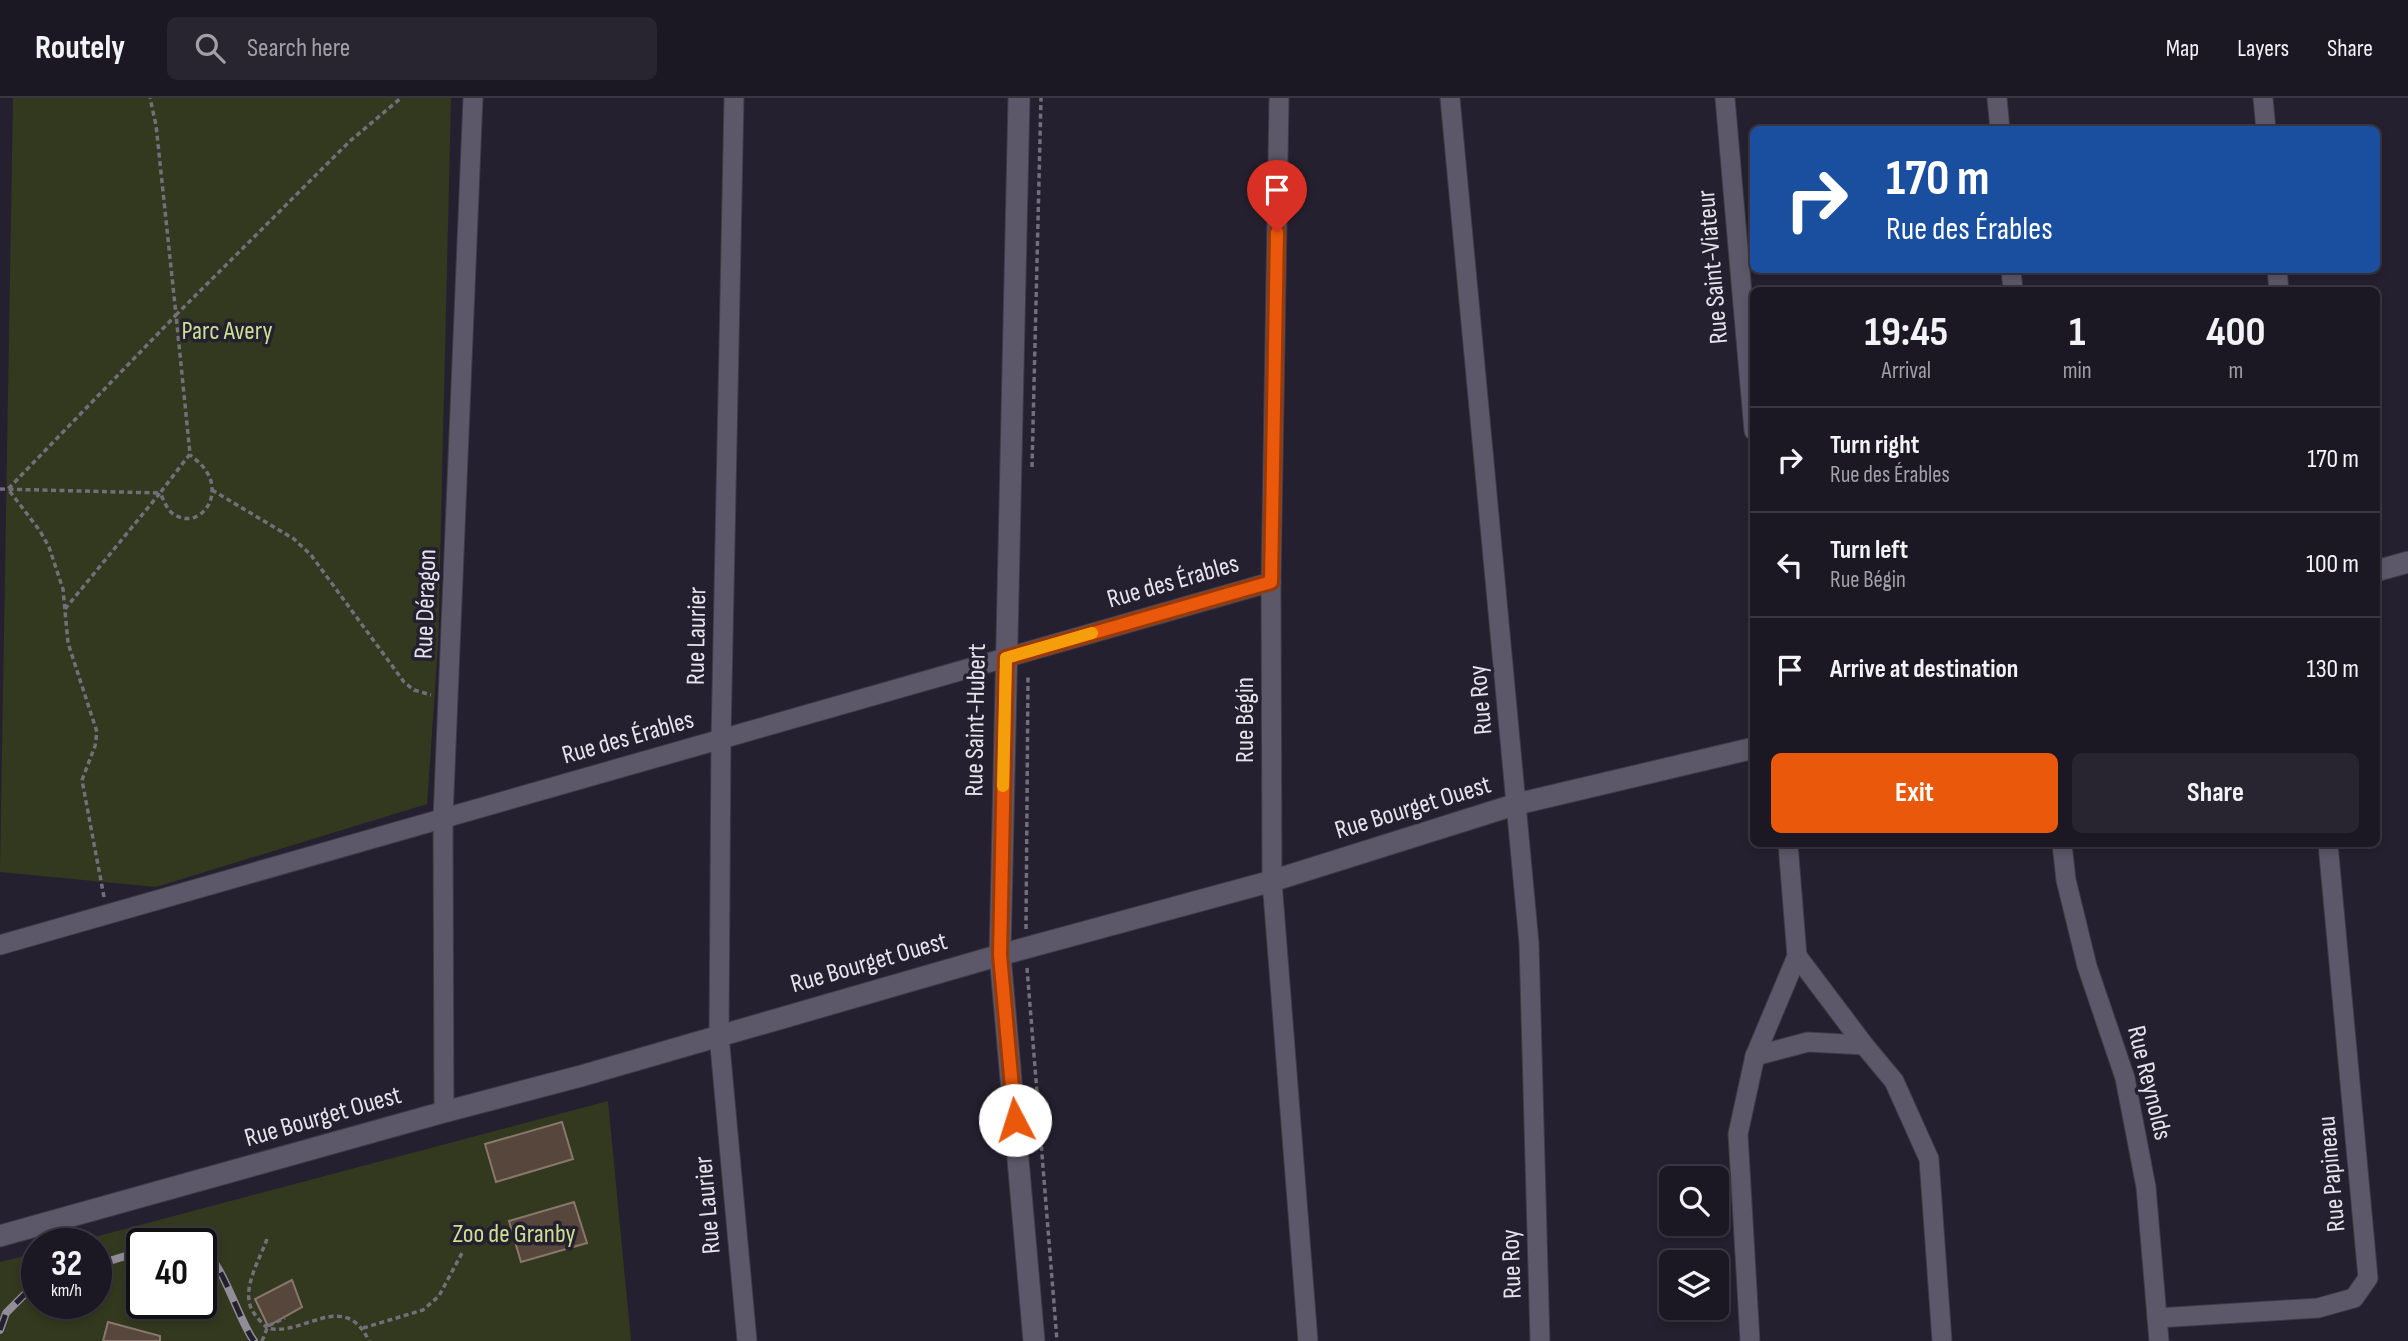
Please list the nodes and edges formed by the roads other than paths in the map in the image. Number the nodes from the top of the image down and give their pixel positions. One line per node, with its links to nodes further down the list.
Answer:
1 (473, 98): 19 (street, Rue Déragon)
2 (734, 98): 16 (street, Rue Laurier)
3 (1019, 98): 15 (street, Rue Saint-Hubert)
4 (1279, 98): 14 (street, Rue Bégin)
5 (1450, 98): 18 (street, Rue Roy)
6 (1725, 98): 11 (street, Rue Saint-Viateur)
7 (1997, 98): 9 (street)
8 (2263, 98): 10 (street)
9 (2000, 126)
10 (2266, 126)
11 (1750, 385)
12 (2408, 562): 13 (street)
13 (2380, 570)
14 (1271, 582): 15 (street, Rue des Érables); 23 (street, Rue Bégin)
15 (1006, 658): 16 (street, Rue des Érables); 25 (street, Rue Saint-Hubert)
16 (721, 739): 19 (street, Rue des Érables); 27 (street, Rue Laurier)
17 (1750, 749): 18 (street, Rue Bourget Ouest)
18 (1517, 804): 23 (street, Rue Bourget Ouest); 36 (street, Rue Roy)
19 (443, 818): 24 (street, Rue des Érables); 30 (street, Rue Déragon)
20 (1788, 847): 26 (street)
21 (2062, 847): 32 (street, Rue Reynolds)
22 (2328, 847): 32 (street, Rue Papineau)
23 (1272, 881): 25 (street, Rue Bourget Ouest); 35 (street, Rue Bégin)
24 (0, 945)
25 (1000, 955): 27 (street, Rue Bourget Ouest); 34 (street, Rue Saint-Hubert)
26 (1797, 956): 28 (street); 29 (street)
27 (719, 1035): 30 (street, Rue Bourget Ouest); 33 (street, Rue Laurier)
28 (1864, 1045): 29 (street); 38 (street)
29 (1755, 1056): 37 (street)
30 (444, 1112): 31 (street, Rue Bourget Ouest)
31 (0, 1236)
32 (2157, 1318): 39 (street, Rue Reynolds)
33 (747, 1341)
34 (1034, 1341)
35 (1308, 1341)
36 (1540, 1341)
37 (1750, 1341)
38 (1942, 1341)
39 (2159, 1341)

